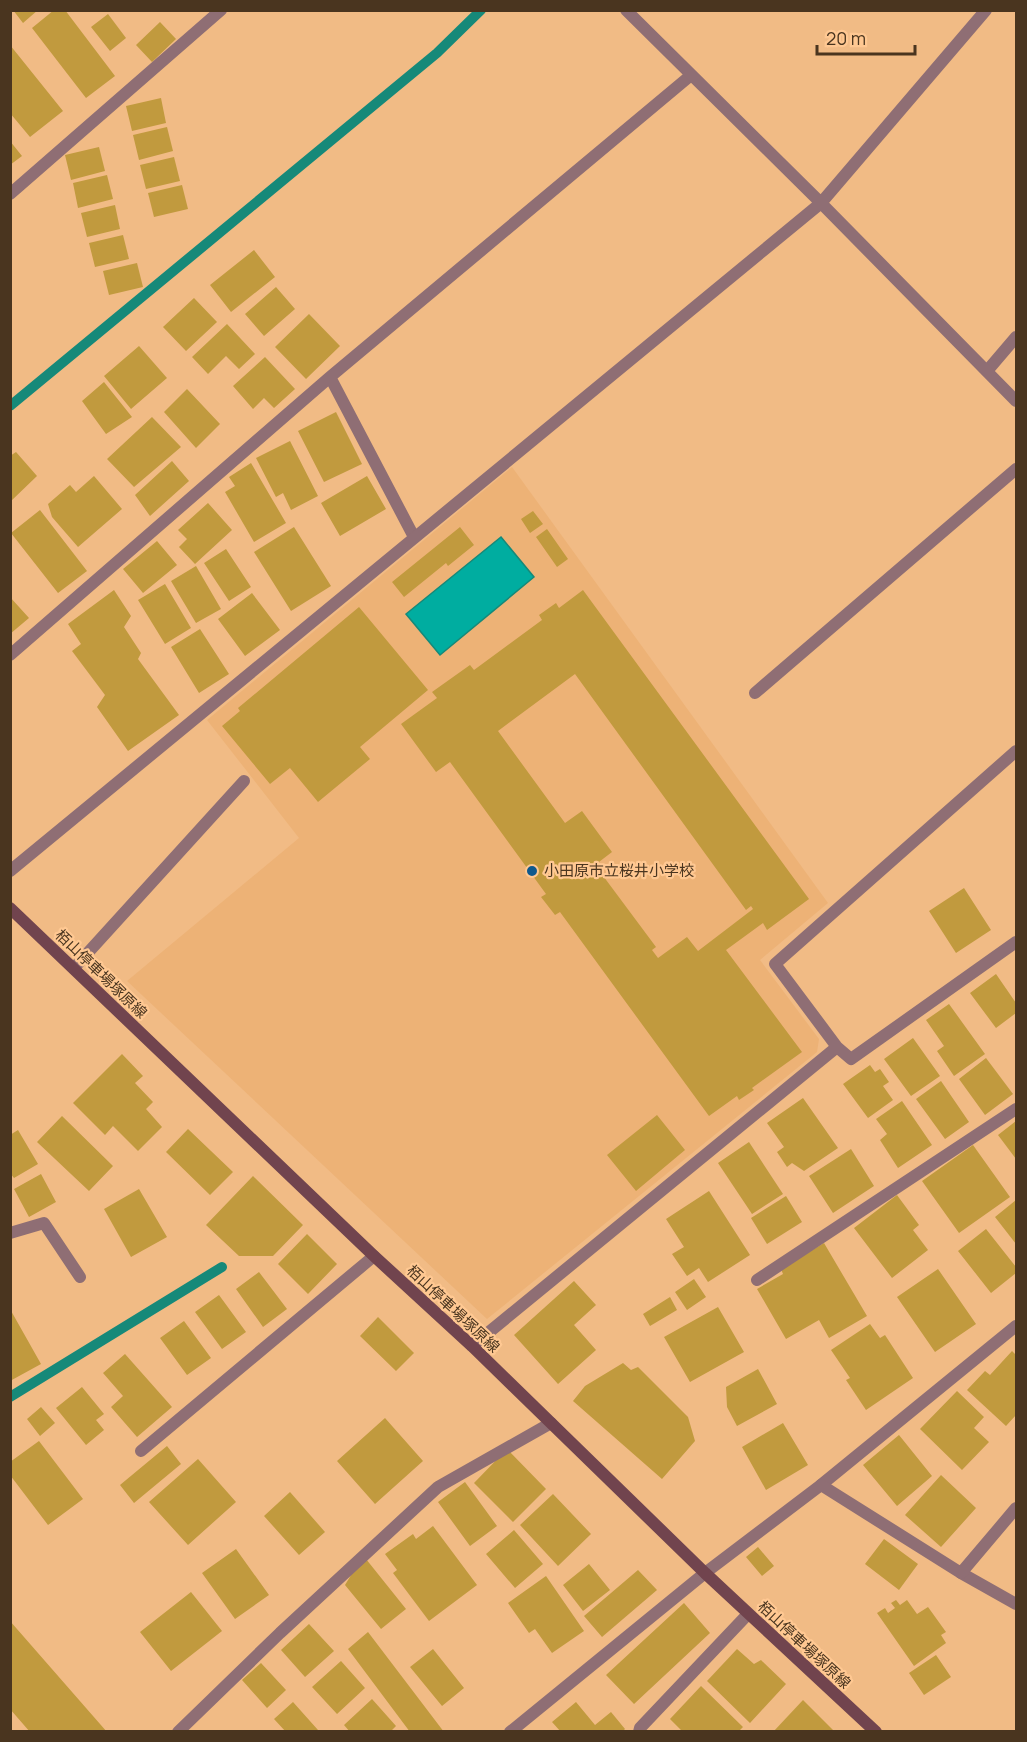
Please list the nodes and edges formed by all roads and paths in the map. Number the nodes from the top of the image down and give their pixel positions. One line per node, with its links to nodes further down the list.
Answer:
1 (221, 10): 5 (street)
2 (626, 10): 4 (street)
3 (986, 10): 6 (street)
4 (690, 76): 6 (street); 9 (street)
5 (10, 195)
6 (821, 203): 8 (street); 12 (street)
7 (1017, 337): 8 (street)
8 (987, 371): 10 (street)
9 (330, 377): 12 (street); 13 (street)
10 (1017, 401)
11 (1017, 469): 14 (street)
12 (414, 537): 17 (street)
13 (10, 655)
14 (755, 693)
15 (1017, 751): 21 (street)
16 (244, 781): 20 (street)
17 (10, 871)
18 (10, 908): 20 (main road, 栢山停車場塚原線)
19 (1017, 942): 21 (street)
20 (74, 968): 24 (main road, 栢山停車場塚原線)
21 (837, 1047): 28 (street)
22 (1017, 1109): 26 (street)
23 (10, 1233): 25 (street)
24 (374, 1256): 28 (main road, 栢山停車場塚原線); 30 (street)
25 (80, 1277)
26 (757, 1280)
27 (1017, 1326): 31 (street)
28 (472, 1346): 29 (main road, 栢山停車場塚原線)
29 (551, 1423): 33 (main road, 栢山停車場塚原線); 37 (street)
30 (141, 1451)
31 (821, 1485): 33 (street); 34 (street)
32 (1017, 1509): 34 (street)
33 (705, 1573): 36 (main road, 栢山停車場塚原線); 38 (street)
34 (961, 1573): 35 (street)
35 (1017, 1604)
36 (748, 1614): 39 (street); 40 (main road, 栢山停車場塚原線)
37 (178, 1731)
38 (510, 1731)
39 (639, 1731)
40 (876, 1731)

